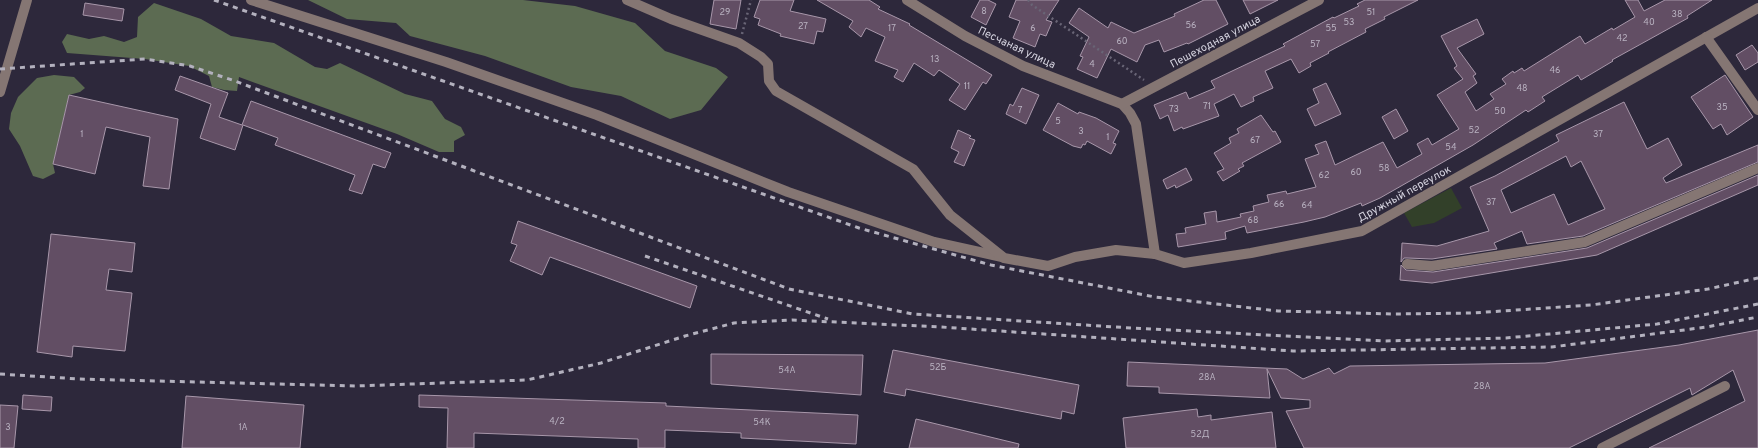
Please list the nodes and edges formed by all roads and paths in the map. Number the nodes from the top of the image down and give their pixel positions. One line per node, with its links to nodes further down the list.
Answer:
1 (27, 0): 11 (street)
2 (251, 0): 18 (street, Дружный переулок)
3 (627, 0): 10 (street)
4 (751, 0): 10 (path)
5 (907, 0): 14 (street, Песчаная улица)
6 (1028, 0): 12 (path)
7 (1319, 0): 12 (street, Пешеходная улица)
8 (1758, 8): 9 (street, Дружный переулок)
9 (1706, 37): 15 (street); 17 (street, Дружный переулок)
10 (739, 44): 18 (street)
11 (4, 62): 13 (street)
12 (1153, 87): 14 (street, Пешеходная улица)
13 (0, 92)
14 (1122, 104): 17 (street)
15 (1758, 110)
16 (1758, 168): 19 (street)
17 (1155, 254): 18 (street, Дружный переулок)
18 (1004, 258)
19 (1407, 264)
20 (1725, 386): 21 (street)
21 (1602, 448)

